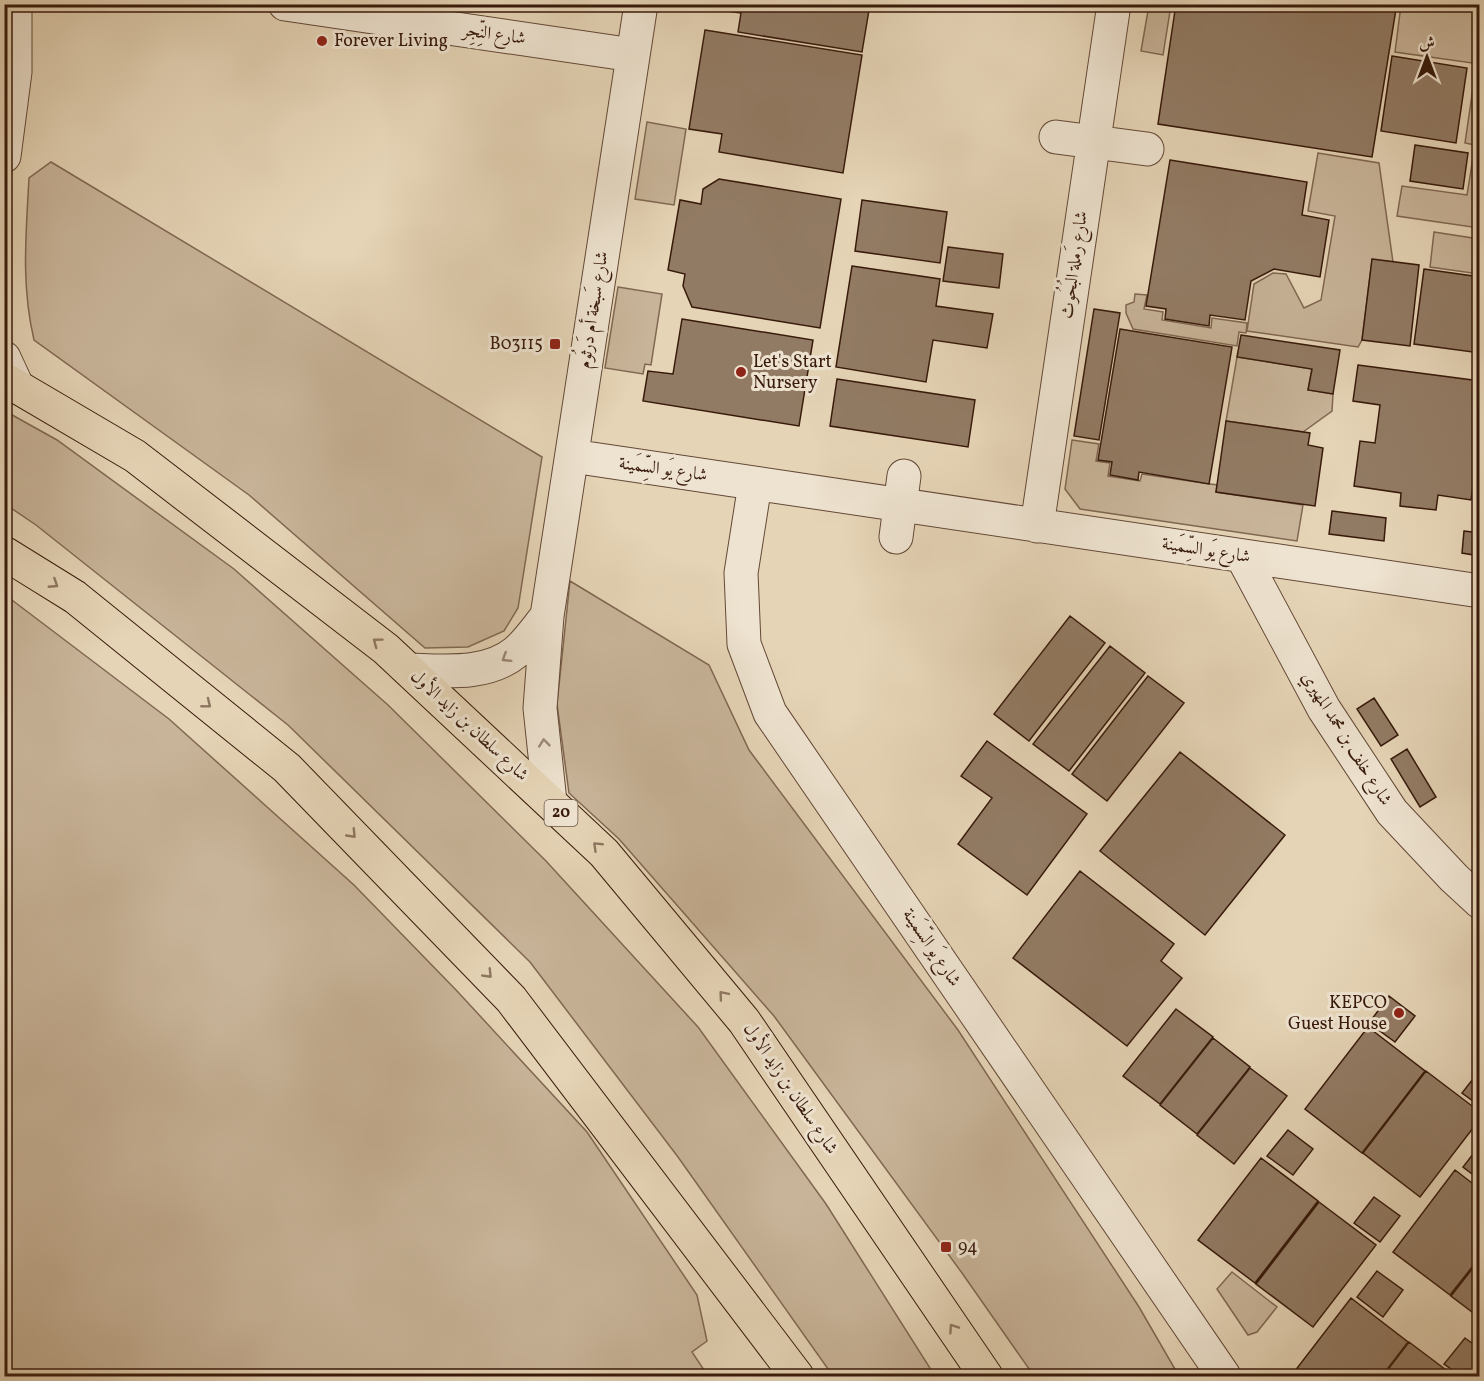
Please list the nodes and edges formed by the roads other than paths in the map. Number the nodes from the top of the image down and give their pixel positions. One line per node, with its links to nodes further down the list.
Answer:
1 (15, 4): 9 (street)
2 (285, 4): 5 (street, شارع النِّجِر)
3 (641, 4): 5 (street, شارع سَبخة أم دَرثُوم)
4 (1114, 4): 7 (street, شارع رَملة البُحُوث)
5 (633, 55): 11 (street, شارع سَبخة أم دَرثُوم)
6 (1056, 137): 7 (street)
7 (1093, 142): 8 (street); 13 (street, شارع رَملة البُحُوث)
8 (1147, 149)
9 (4, 156)
10 (9, 374): 18 (main road, شارع سلطان بن زايد الأول / 20, one-way to 10)
11 (572, 456): 12 (street, شارع يَو السِّمَينة); 17 (street, شارع سَبخة أم دَرثُوم)
12 (755, 484): 13 (street, شارع يَو السِّمَينة); 23 (street, شارع يَو السِّمَينة)
13 (1037, 526): 15 (street, شارع يَو السِّمَينة)
14 (4, 552): 21 (main road, one-way to 21)
15 (1242, 556): 16 (street, شارع يَو السِّمَينة); 20 (street, شارع خلف بن محمد المهيري)
16 (1479, 591)
17 (547, 616): 18 (street, one-way to 18); 19 (street, شارع سَبخة أم دَرثُوم, one-way to 17)
18 (409, 670): 19 (main road, شارع سلطان بن زايد الأول / 20)
19 (550, 802): 22 (main road, شارع سلطان بن زايد الأول / 20, one-way to 19)
20 (1479, 902)
21 (797, 1377)
22 (986, 1377)
23 (1224, 1377)

